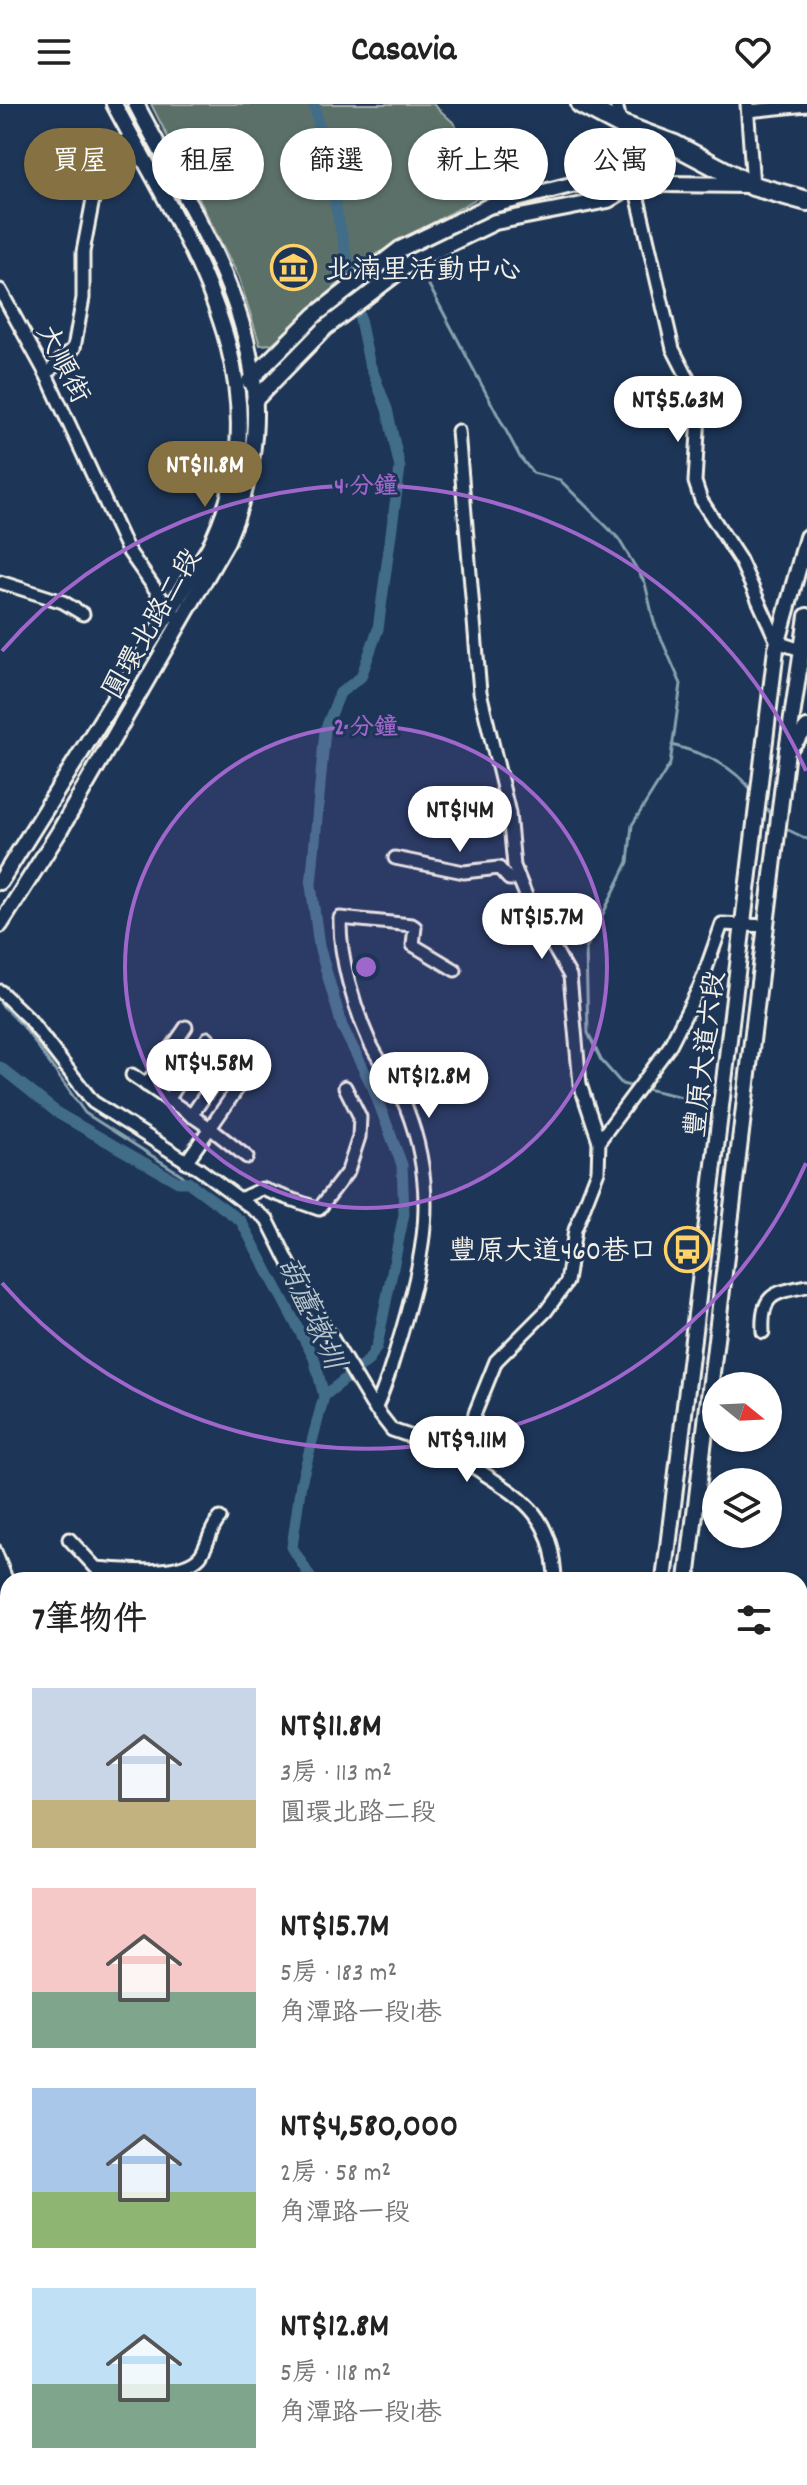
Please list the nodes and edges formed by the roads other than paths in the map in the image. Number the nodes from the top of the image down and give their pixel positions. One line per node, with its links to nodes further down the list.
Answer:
1 (114, 104): 8 (street, 圓環北路二段)
2 (136, 104): 22 (street, 圓環北路二段)
3 (581, 104): 7 (main road)
4 (616, 104): 7 (street)
5 (807, 105): 6 (street)
6 (748, 108): 12 (street)
7 (619, 124): 9 (street); 12 (main road)
8 (127, 128)
9 (620, 128)
10 (136, 145): 23 (street, 圓環北路二段)
11 (676, 184): 12 (street)
12 (753, 186): 17 (main road)
13 (564, 187): 18 (street)
14 (93, 200): 21 (street)
15 (608, 200): 19 (street)
16 (641, 200): 32 (street)
17 (807, 201)
18 (489, 206): 19 (street); 22 (street)
19 (495, 222): 24 (street)
20 (0, 290): 21 (street, 大順街)
21 (46, 374): 31 (street, 大順街)
22 (255, 378): 23 (street); 24 (street, 圓環北路二段)
23 (238, 387): 25 (street, 圓環北路二段)
24 (258, 399): 25 (street); 31 (street, 圓環北路二段)
25 (240, 410): 31 (street, 圓環北路二段)
26 (458, 431): 37 (street)
27 (807, 537): 32 (street, 豐原大道六段)
28 (0, 582): 29 (street)
29 (83, 614)
30 (807, 616): 33 (street, 豐原大道六段)
31 (176, 617): 38 (street, 圓環北路二段); 40 (street, 圓環北路二段)
32 (777, 642): 33 (street); 39 (street, 豐原大道六段)
33 (805, 652): 35 (street, 豐原大道六段)
34 (807, 728): 35 (street)
35 (787, 751): 41 (street, 豐原大道六段)
36 (395, 858): 37 (street)
37 (518, 879): 54 (street)
38 (0, 882)
39 (745, 924): 41 (street); 54 (street); 65 (street, 豐原大道六段)
40 (0, 925)
41 (767, 926): 66 (street, 豐原大道六段)
42 (455, 970): 60 (street)
43 (0, 991): 56 (street)
44 (186, 1027): 49 (street)
45 (208, 1038): 51 (street)
46 (237, 1048): 52 (street)
47 (132, 1075): 49 (street)
48 (246, 1076): 53 (street)
49 (146, 1085): 51 (street)
50 (345, 1087): 57 (street)
51 (168, 1100): 52 (street)
52 (191, 1116): 53 (street)
53 (210, 1128): 55 (street); 56 (street)
54 (599, 1141): 61 (street)
55 (247, 1157)
56 (186, 1162): 57 (street)
57 (240, 1199): 60 (street)
58 (807, 1286): 59 (street)
59 (763, 1332)
60 (373, 1406): 61 (street)
61 (466, 1462): 64 (street)
62 (220, 1518): 63 (street)
63 (69, 1539)
64 (554, 1572)
65 (665, 1572)
66 (688, 1572)

